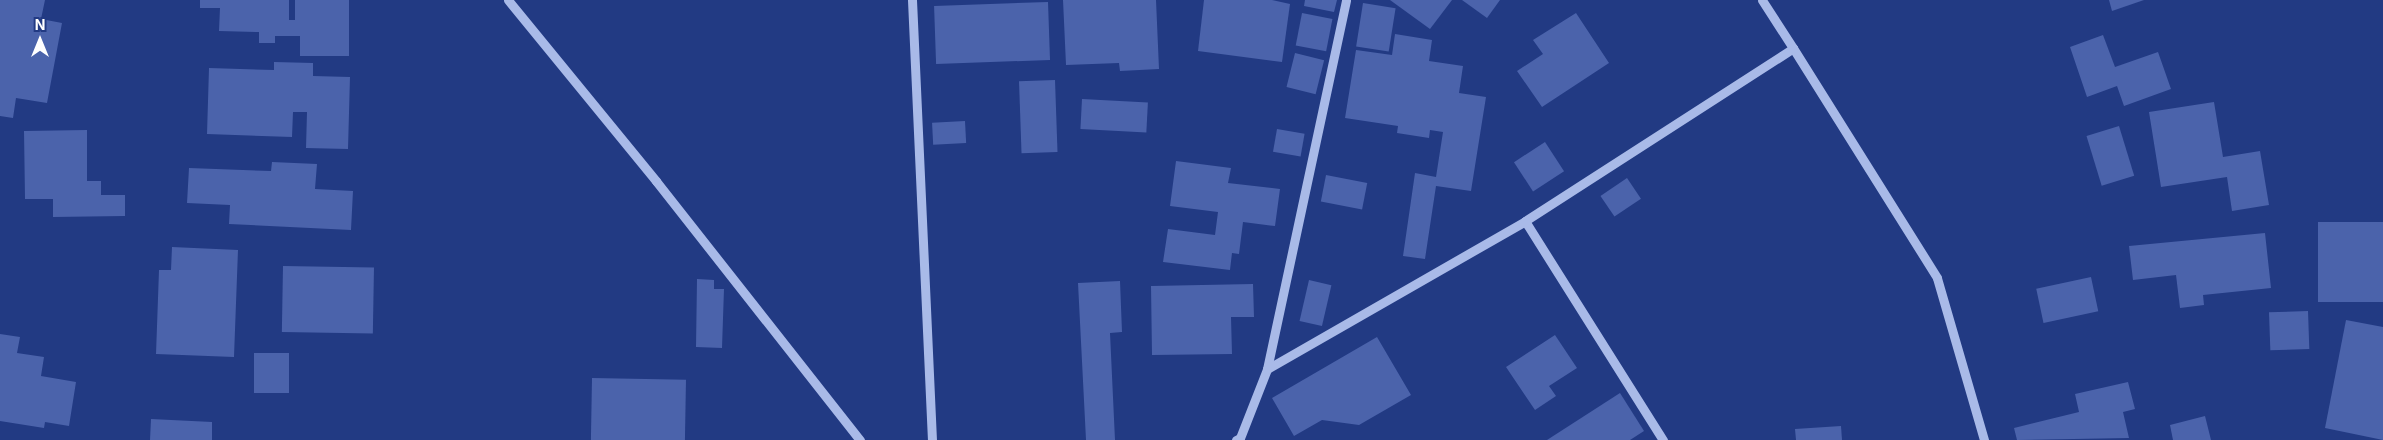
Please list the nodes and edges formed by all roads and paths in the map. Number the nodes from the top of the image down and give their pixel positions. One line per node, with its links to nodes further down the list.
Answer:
1 (508, 0): 8 (street)
2 (912, 0): 9 (street)
3 (1346, 0): 7 (street)
4 (1762, 0): 5 (street)
5 (1793, 48): 6 (street); 12 (street)
6 (1525, 221): 7 (street); 11 (street)
7 (1267, 369): 10 (street)
8 (860, 440)
9 (932, 440)
10 (1236, 440)
11 (1663, 440)
12 (1984, 440)

